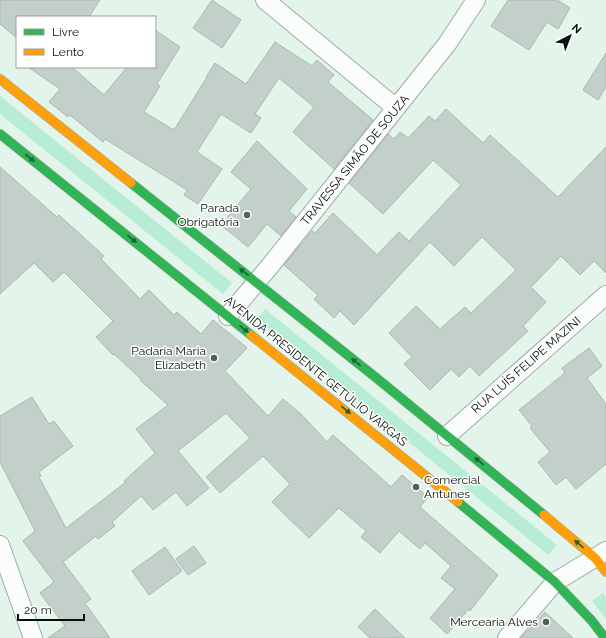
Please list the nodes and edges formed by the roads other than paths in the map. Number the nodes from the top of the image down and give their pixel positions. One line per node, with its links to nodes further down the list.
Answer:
1 (265, 0): 4 (street)
2 (476, 0): 4 (street, TRAVESSA SIMÃO DE SOUZA)
3 (0, 79): 6 (main road, one-way to 3)
4 (396, 108): 6 (street, TRAVESSA SIMÃO DE SOUZA)
5 (0, 134): 8 (main road, AVENIDA PRESIDENTE GETÚLIO VARGAS, one-way to 8)
6 (257, 282): 8 (street, TRAVESSA SIMÃO DE SOUZA); 9 (main road, one-way to 6)
7 (606, 295): 9 (street, RUA LUÍS FELIPE MAZINI)
8 (228, 316): 12 (main road, AVENIDA PRESIDENTE GETÚLIO VARGAS, one-way to 12)
9 (447, 436): 11 (main road, one-way to 9)
10 (0, 545): 13 (street)
11 (602, 560): 12 (street)
12 (555, 582): 14 (street); 15 (main road, AVENIDA PRESIDENTE GETÚLIO VARGAS)
13 (33, 638)
14 (507, 638)
15 (606, 638)

